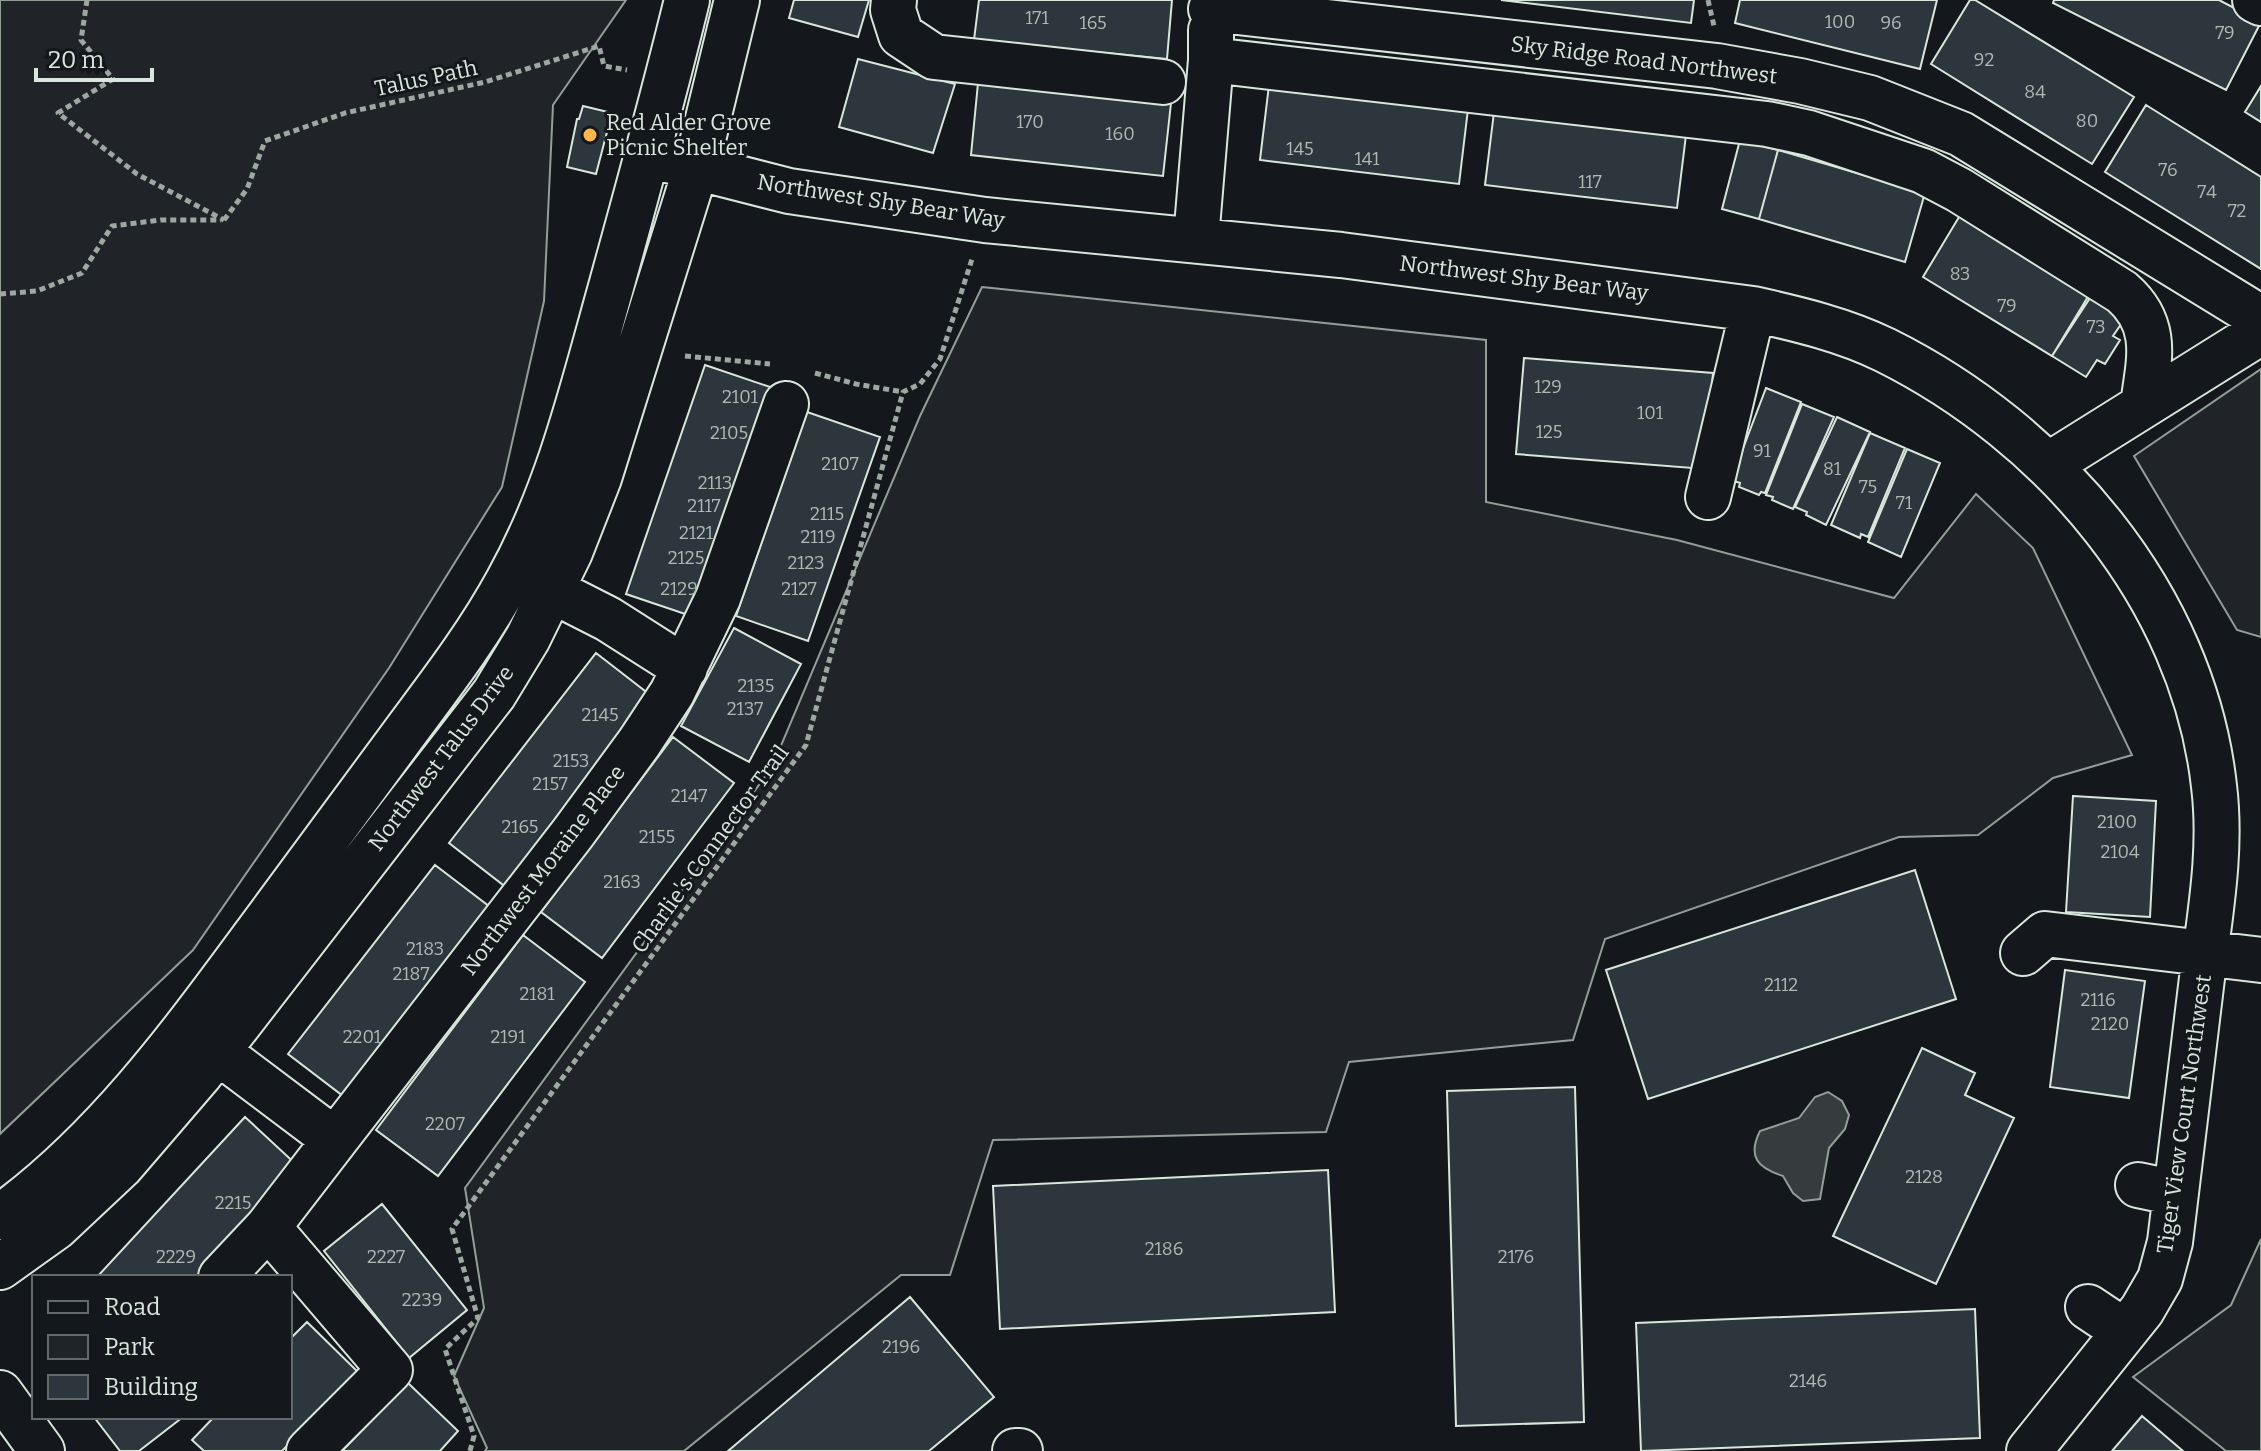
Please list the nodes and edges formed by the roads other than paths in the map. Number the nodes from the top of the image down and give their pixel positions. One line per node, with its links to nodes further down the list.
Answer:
1 (687, 0): 9 (street, Northwest Talus Drive)
2 (737, 0): 10 (street, Northwest Talus Drive)
3 (894, 0): 8 (street)
4 (2255, 0): 5 (street)
5 (2261, 3)
6 (1210, 5): 7 (street, Sky Ridge Road Northwest); 13 (street, Sky Ridge Road Northwest)
7 (1211, 60): 11 (street, Sky Ridge Road Northwest); 16 (street)
8 (1163, 82)
9 (648, 155): 10 (street, Northwest Shy Bear Way); 25 (street, Northwest Talus Drive)
10 (696, 168): 11 (street, Northwest Shy Bear Way); 19 (street, Northwest Talus Drive)
11 (1196, 239): 12 (street, Northwest Shy Bear Way)
12 (1753, 309): 17 (street, Northwest Shy Bear Way); 18 (street)
13 (2261, 318)
14 (2261, 332): 16 (street)
15 (786, 404): 20 (street, Northwest Moraine Place)
16 (2143, 405): 17 (street)
17 (2050, 464): 21 (street, Northwest Shy Bear Way)
18 (1708, 497)
19 (551, 590): 20 (street); 25 (street, Northwest Talus Drive)
20 (685, 668): 26 (street, Northwest Moraine Place)
21 (2206, 733): 22 (street, Tiger View Court Northwest)
22 (2205, 952): 23 (street); 24 (street); 32 (street, Tiger View Court Northwest)
23 (2023, 953)
24 (2261, 960)
25 (201, 1039): 26 (street); 27 (street, Northwest Talus Drive); 29 (street, Northwest Talus Drive)
26 (335, 1140): 28 (street, Northwest Moraine Place)
27 (0, 1217)
28 (268, 1227): 30 (street, Northwest Moraine Place); 35 (street)
29 (0, 1267)
30 (223, 1275)
31 (2088, 1307): 32 (street)
32 (2124, 1331): 36 (street, Tiger View Court Northwest)
33 (0, 1393): 34 (street)
34 (42, 1451)
35 (309, 1451)
36 (2029, 1451)

